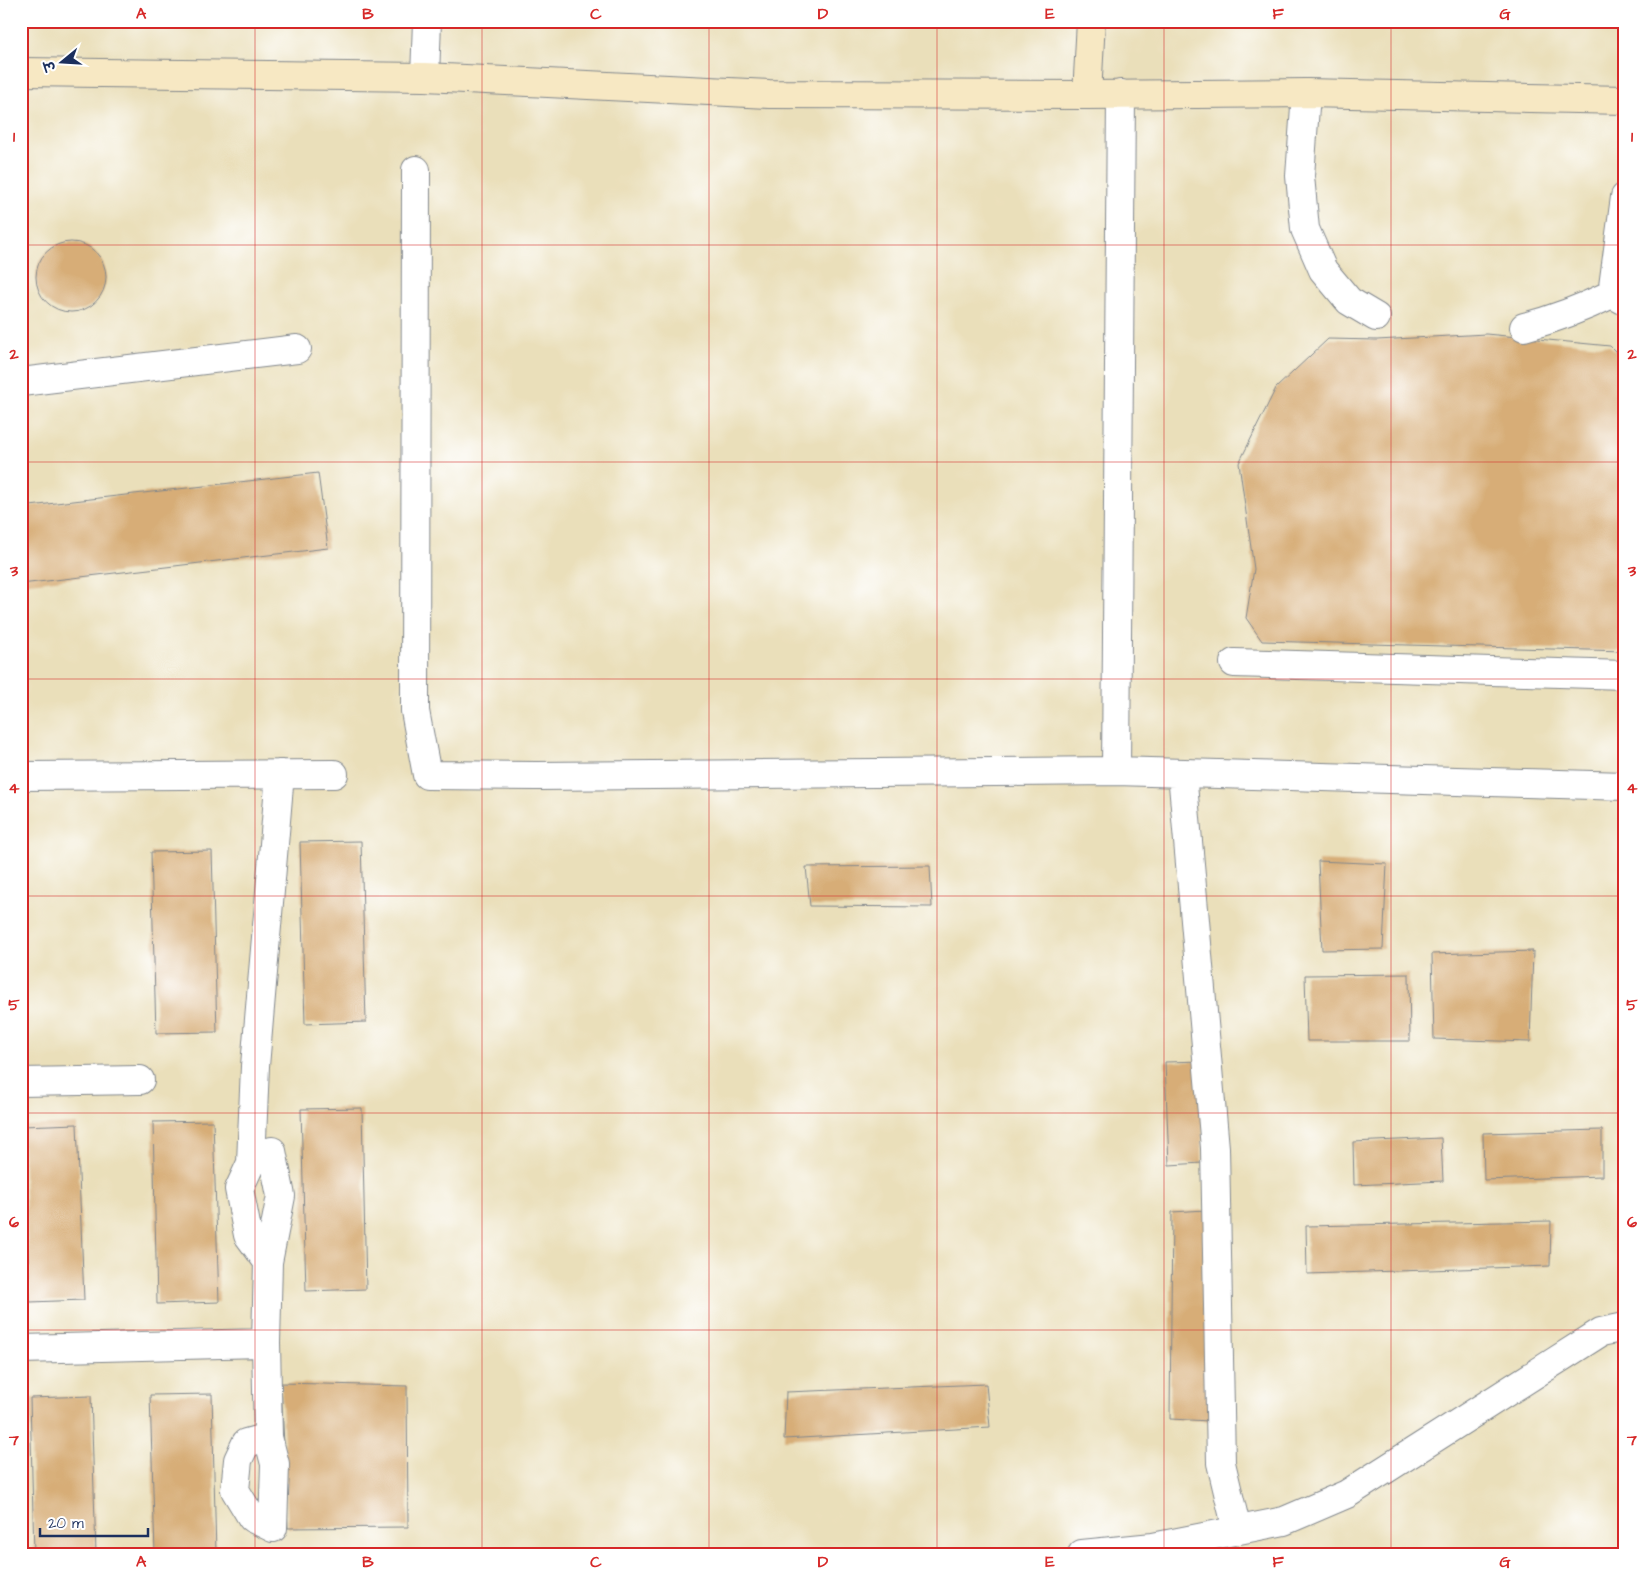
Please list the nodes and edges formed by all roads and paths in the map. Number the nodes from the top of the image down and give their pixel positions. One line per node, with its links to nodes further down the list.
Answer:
1 (427, 21): 4 (street)
2 (1091, 21): 7 (street)
3 (21, 72): 4 (street)
4 (424, 77): 7 (street)
5 (1306, 93): 6 (street); 8 (street); 12 (street)
6 (1121, 94): 7 (street); 18 (street)
7 (1087, 95)
8 (1625, 100)
9 (416, 170): 18 (street)
10 (1625, 197): 11 (street)
11 (1618, 297): 13 (street)
12 (1376, 317)
13 (1524, 327)
14 (297, 349): 15 (street)
15 (21, 382)
16 (1234, 663): 17 (street)
17 (1625, 675)
18 (1116, 771): 19 (street)
19 (1182, 773): 23 (street); 32 (street)
20 (280, 774): 21 (street); 22 (street); 26 (street)
21 (334, 774)
22 (21, 776)
23 (1625, 786)
24 (140, 1080): 25 (street)
25 (21, 1082)
26 (251, 1163): 27 (street); 27 (street)
27 (268, 1262): 29 (street)
28 (1625, 1327): 32 (street)
29 (266, 1344): 30 (street); 31 (street)
30 (21, 1349)
31 (268, 1437)
32 (1237, 1530): 33 (street)
33 (1082, 1554)

